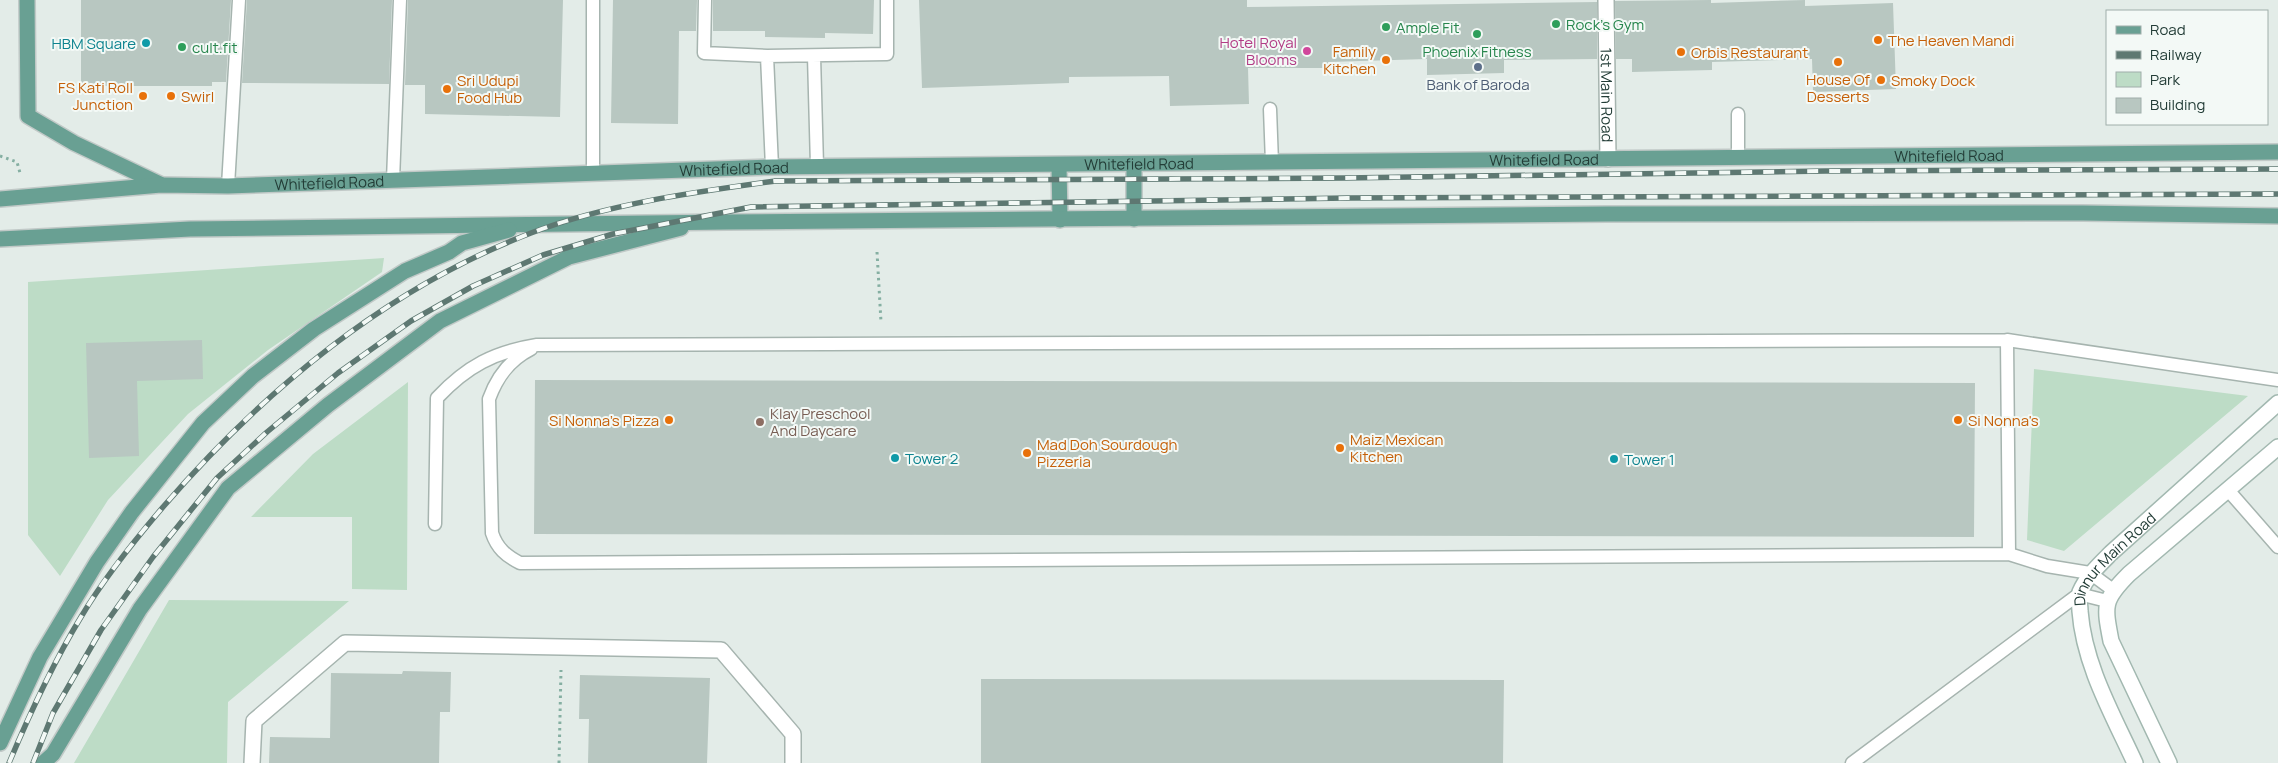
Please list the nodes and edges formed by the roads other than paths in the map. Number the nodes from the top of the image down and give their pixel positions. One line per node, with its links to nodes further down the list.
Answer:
1 (27, 0): 22 (main road)
2 (239, 0): 23 (lane)
3 (400, 0): 21 (lane)
4 (593, 0): 20 (lane)
5 (705, 0): 8 (lane)
6 (887, 0): 9 (lane)
7 (1606, 0): 14 (street, 1st Main Road)
8 (767, 56): 9 (lane); 19 (lane)
9 (814, 56): 18 (lane)
10 (1270, 109): 15 (lane)
11 (1738, 114): 13 (lane)
12 (2278, 152): 13 (main road, Whitefield Road)
13 (1738, 157): 14 (main road, Whitefield Road)
14 (1608, 159): 15 (main road, Whitefield Road)
15 (1272, 163): 16 (main road, Whitefield Road)
16 (1134, 164): 17 (main road, Whitefield Road); 26 (main road)
17 (1059, 165): 18 (main road, Whitefield Road); 27 (main road)
18 (817, 166): 19 (main road, Whitefield Road)
19 (772, 167): 20 (main road, Whitefield Road)
20 (592, 173): 21 (main road, Whitefield Road)
21 (393, 180): 23 (main road, Whitefield Road)
22 (161, 185): 23 (main road, Whitefield Road); 24 (main road, Whitefield Road)
23 (228, 186)
24 (0, 199)
25 (2278, 216): 26 (main road)
26 (1134, 219): 27 (main road)
27 (1060, 220): 28 (main road)
28 (705, 222): 29 (main road); 44 (main road)
29 (527, 224): 30 (main road); 43 (main road)
30 (0, 239)
31 (2007, 340): 32 (lane); 33 (lane); 39 (lane)
32 (537, 345): 37 (lane); 39 (lane)
33 (2278, 380)
34 (2278, 403): 40 (street, Dinnur Main Road)
35 (2278, 447): 36 (street, Dinnur Main Road)
36 (2228, 490): 38 (lane); 42 (street, Dinnur Main Road)
37 (435, 524)
38 (2278, 547)
39 (2009, 554): 40 (lane)
40 (2090, 573): 41 (street, Dinnur Main Road); 42 (lane)
41 (2079, 594): 42 (lane); 47 (lane); 48 (street, Dinnur Main Road)
42 (2110, 595): 49 (street, Dinnur Main Road)
43 (0, 744)
44 (43, 763)
45 (252, 763): 46 (street)
46 (793, 763)
47 (1852, 763)
48 (2136, 763)
49 (2169, 763)

